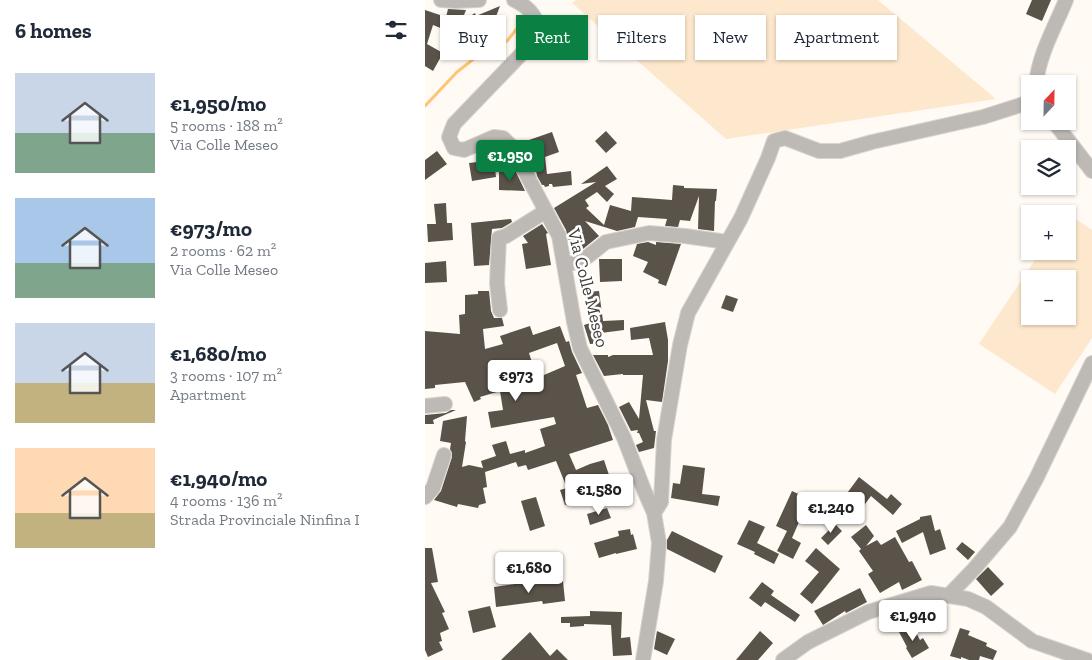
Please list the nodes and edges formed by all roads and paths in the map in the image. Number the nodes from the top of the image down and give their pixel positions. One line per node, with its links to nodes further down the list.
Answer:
1 (441, 0): 2 (street)
2 (479, 0)
3 (1066, 0): 5 (street)
4 (519, 2): 9 (street, Via Colle Meseo)
5 (1037, 75)
6 (1021, 105): 10 (street)
7 (1060, 130): 8 (street)
8 (1092, 171)
9 (546, 211): 11 (street, Via Colle Meseo); 12 (street)
10 (727, 242): 11 (street); 18 (street)
11 (564, 265): 18 (street, Via Colle Meseo)
12 (500, 310)
13 (1092, 363): 19 (street)
14 (445, 404): 15 (street)
15 (425, 406)
16 (443, 455): 17 (street)
17 (425, 497)
18 (655, 513): 20 (street, Via Colle Meseo)
19 (947, 596): 21 (street); 22 (street)
20 (643, 660)
21 (783, 660)
22 (1087, 660)

